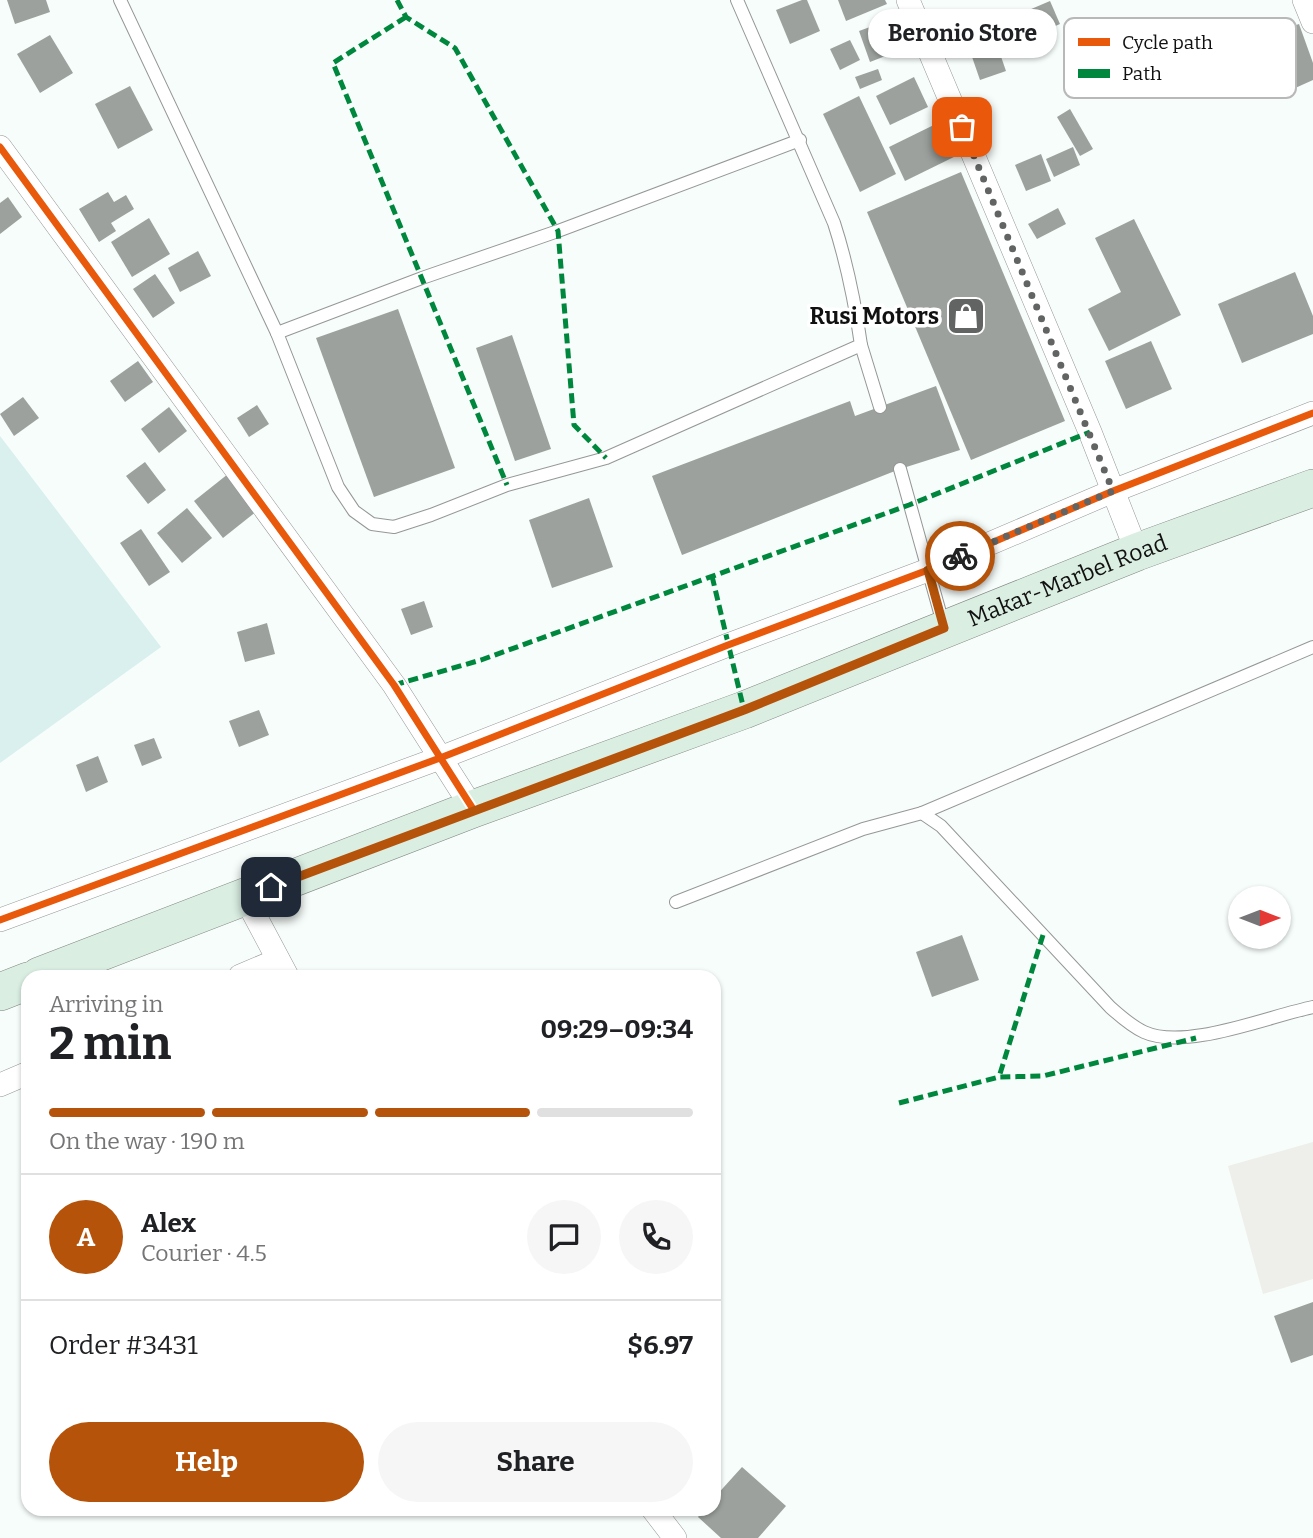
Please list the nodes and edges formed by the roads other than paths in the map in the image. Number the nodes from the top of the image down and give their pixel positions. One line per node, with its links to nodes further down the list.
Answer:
1 (120, 0): 8 (lane)
2 (737, 0): 6 (lane)
3 (908, 0): 14 (street)
4 (1304, 0): 5 (street)
5 (1313, 22)
6 (800, 140): 8 (lane); 9 (lane)
7 (0, 147): 19 (street)
8 (277, 334): 9 (lane)
9 (861, 345): 10 (lane)
10 (880, 407)
11 (1313, 413): 14 (street)
12 (900, 469): 16 (lane)
13 (1313, 488): 15 (main road, Makar-Marbel Road)
14 (1113, 491): 15 (street); 16 (street)
15 (1137, 552): 17 (main road, Makar-Marbel Road)
16 (928, 570): 17 (lane); 19 (street)
17 (944, 628): 20 (main road, Makar-Marbel Road)
18 (1313, 647): 21 (lane)
19 (440, 758): 20 (street); 24 (street)
20 (473, 809): 22 (main road, Makar-Marbel Road)
21 (922, 813): 23 (lane); 29 (lane)
22 (245, 897): 25 (street); 26 (main road, Makar-Marbel Road)
23 (676, 902)
24 (0, 920)
25 (282, 968)
26 (55, 970)
27 (21, 984): 28 (main road)
28 (0, 992)
29 (1313, 1007)
30 (21, 1076): 31 (street)
31 (0, 1085)
32 (658, 1516): 33 (street)
33 (675, 1538)

